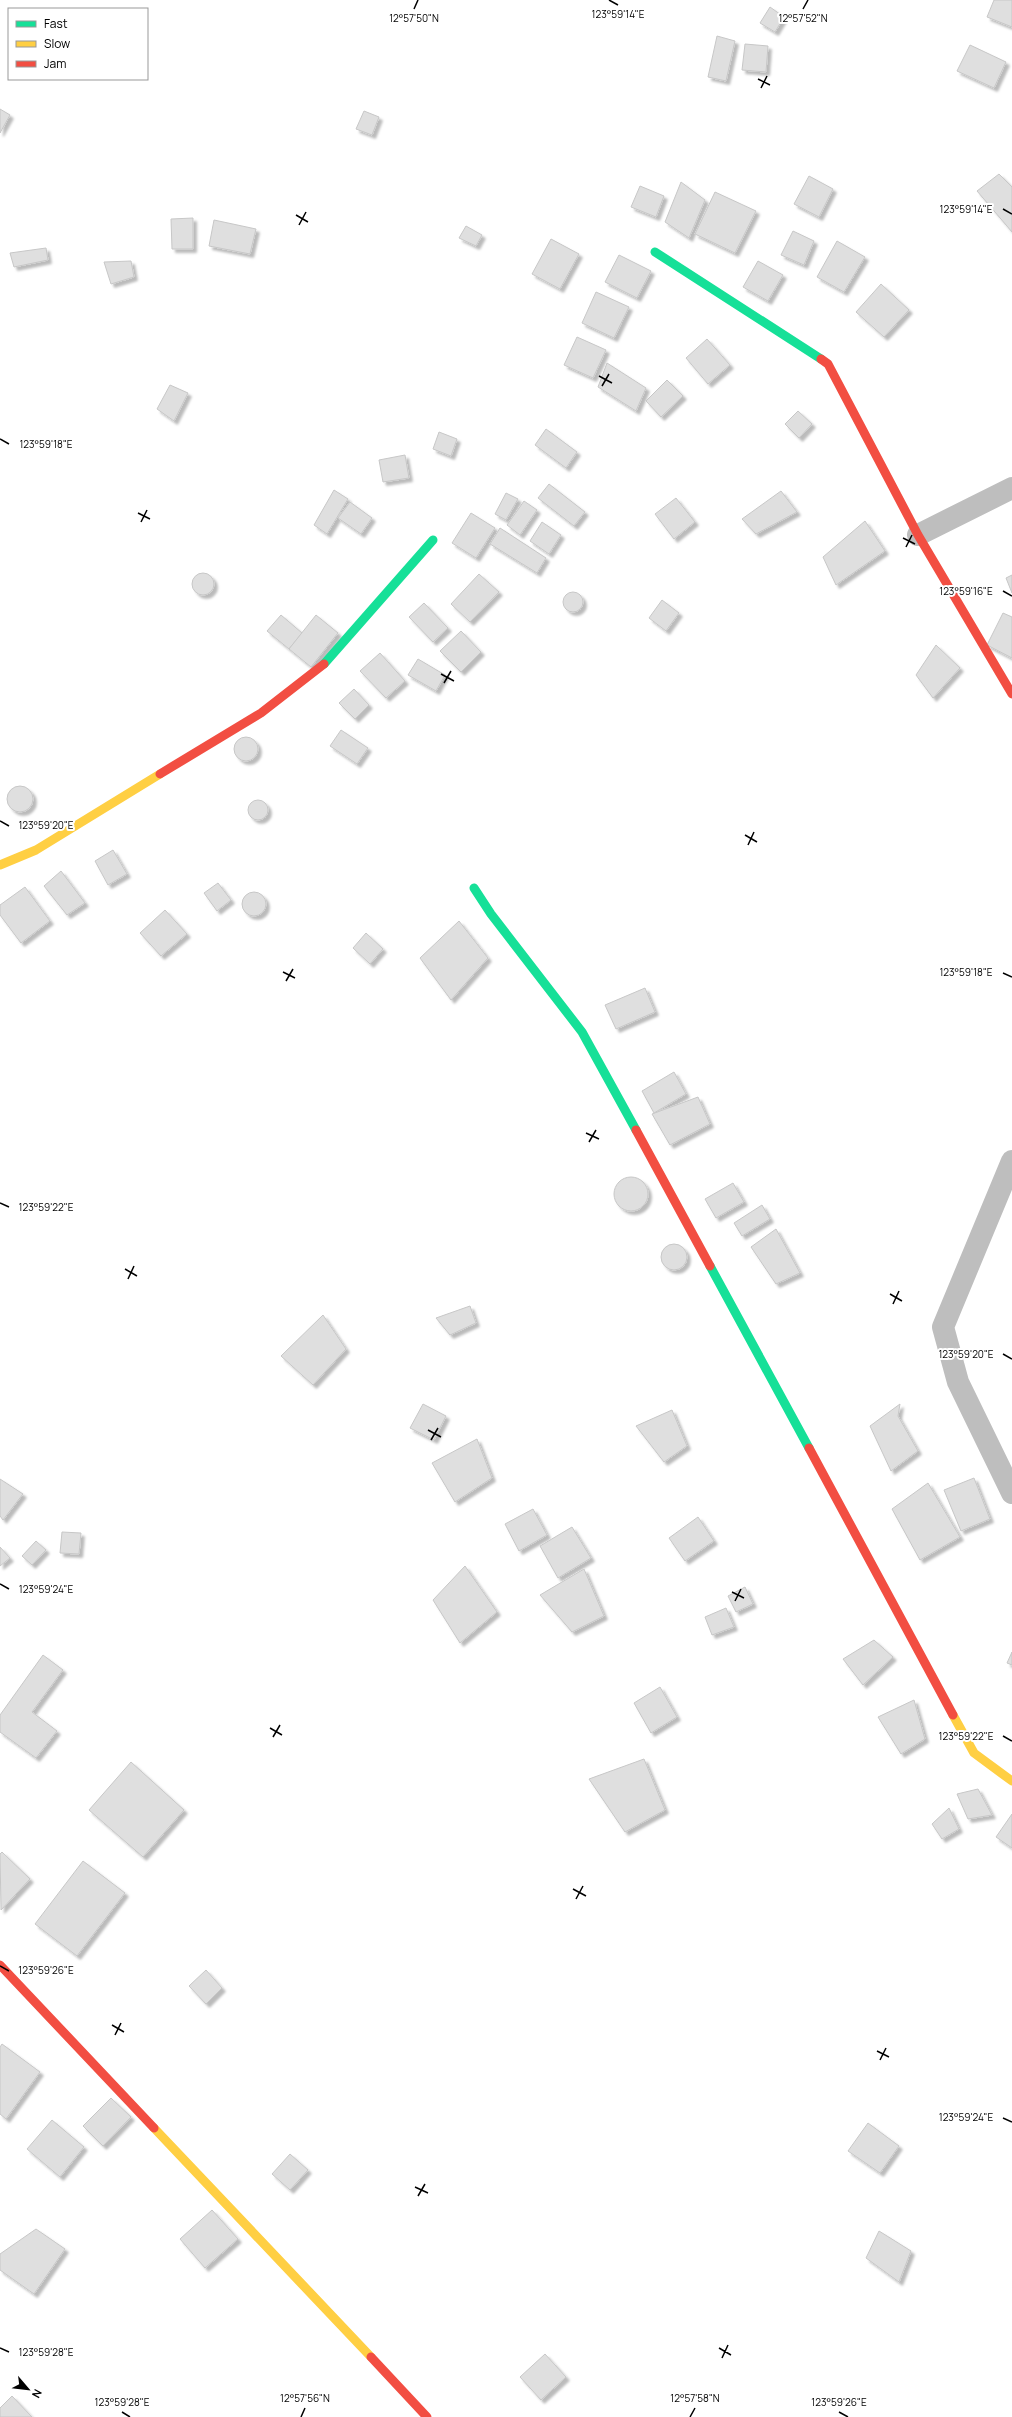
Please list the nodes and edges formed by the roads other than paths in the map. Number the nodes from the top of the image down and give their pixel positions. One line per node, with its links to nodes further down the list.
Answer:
1 (656, 252): 3 (street)
2 (1012, 488): 3 (street)
3 (918, 535): 5 (street)
4 (433, 540): 6 (street)
5 (1012, 694)
6 (0, 865)
7 (474, 888): 10 (street)
8 (1012, 1162): 9 (street)
9 (1012, 1493)
10 (1012, 1781)
11 (0, 1965): 12 (street)
12 (427, 2417)

